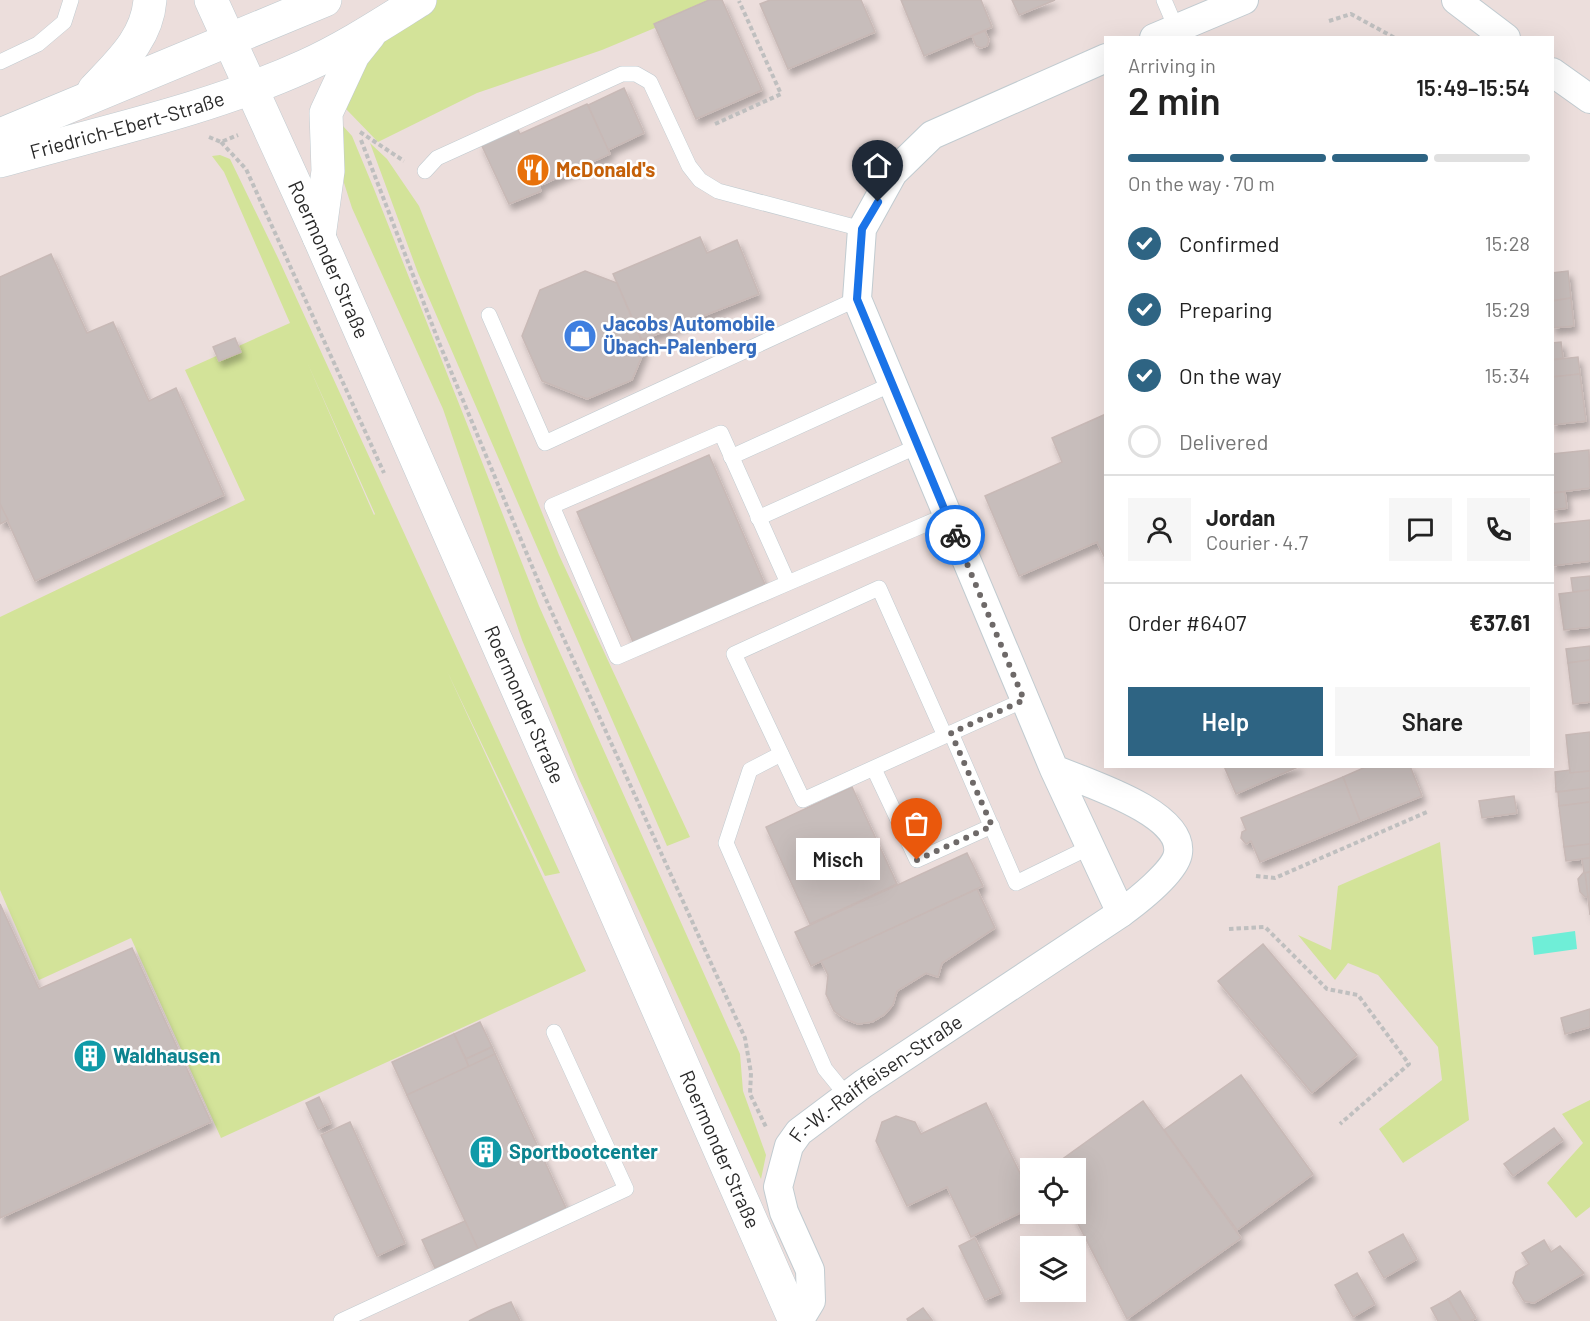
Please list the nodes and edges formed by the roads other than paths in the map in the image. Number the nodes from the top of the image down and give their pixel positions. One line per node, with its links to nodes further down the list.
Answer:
1 (72, 0): 14 (lane)
2 (150, 0): 17 (main road)
3 (211, 0): 12 (main road, Roermonder Straße)
4 (324, 0): 12 (main road, Friedrich-Ebert-Straße)
5 (420, 0): 9 (main road, Friedrich-Ebert-Straße)
6 (1164, 0): 10 (lane)
7 (1244, 0): 10 (street)
8 (1456, 0): 11 (street)
9 (375, 28): 16 (main road, Friedrich-Ebert-Straße); 23 (main road)
10 (1165, 33)
11 (1503, 36)
12 (230, 39): 16 (main road, Roermonder Straße); 17 (main road, Friedrich-Ebert-Straße)
13 (1104, 59): 22 (street)
14 (0, 62)
15 (1554, 73): 18 (street)
16 (253, 88): 20 (main road, Friedrich-Ebert-Straße); 23 (main road, Roermonder Straße)
17 (84, 99): 19 (main road, Friedrich-Ebert-Straße)
18 (1590, 99)
19 (0, 135)
20 (0, 161)
21 (425, 171): 22 (lane)
22 (862, 229): 24 (street)
23 (319, 237): 43 (main road, Roermonder Straße)
24 (857, 299): 25 (lane); 26 (street)
25 (489, 315)
26 (892, 384): 27 (street); 28 (lane)
27 (918, 446): 29 (street); 30 (lane)
28 (731, 457): 30 (lane); 31 (lane)
29 (947, 515): 31 (lane); 32 (street)
30 (758, 518): 31 (lane)
31 (788, 583)
32 (1024, 700): 33 (lane); 36 (street)
33 (948, 735): 34 (lane); 35 (lane); 37 (lane)
34 (781, 754): 35 (lane); 41 (lane)
35 (874, 769): 37 (lane)
36 (1054, 769): 38 (street); 39 (street, F.-W.-Raiffeisen-Straße)
37 (992, 826): 38 (lane)
38 (1090, 848): 39 (street)
39 (1121, 913): 41 (street, F.-W.-Raiffeisen-Straße)
40 (554, 1032): 42 (lane)
41 (847, 1096): 43 (street, F.-W.-Raiffeisen-Straße)
42 (341, 1321)
43 (797, 1321)

